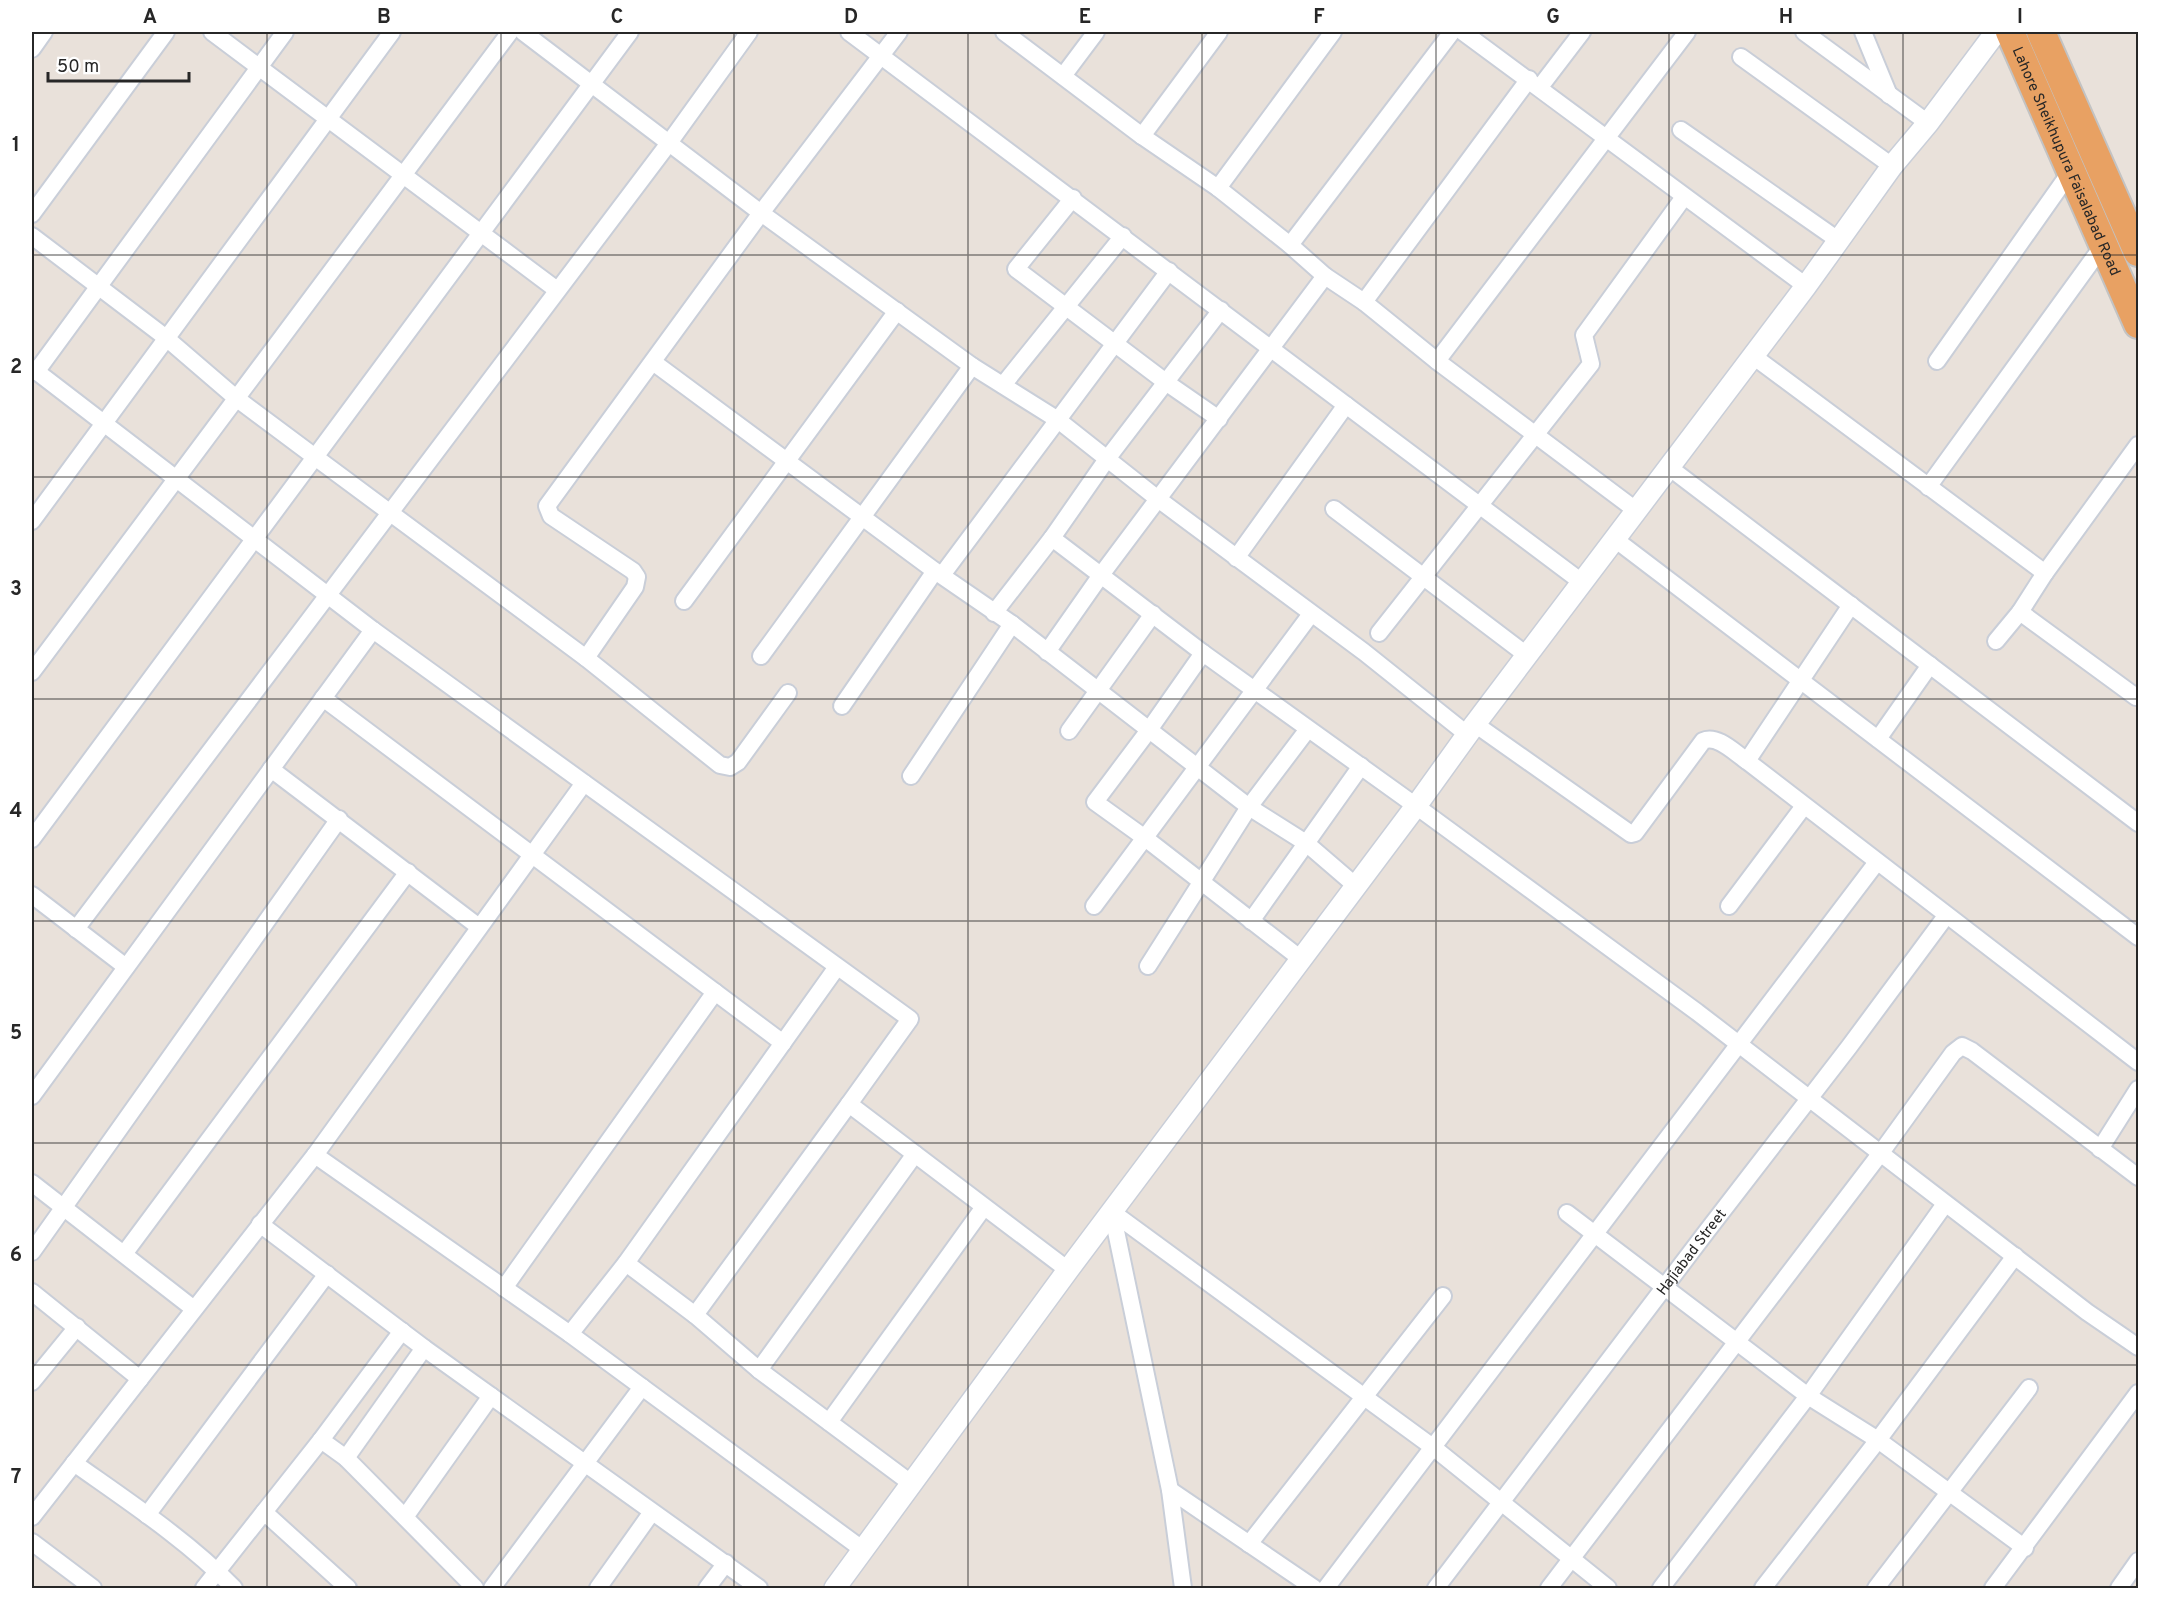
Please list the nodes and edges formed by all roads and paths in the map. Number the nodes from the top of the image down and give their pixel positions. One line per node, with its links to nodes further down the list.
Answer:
1 (44, 32): 25 (street)
2 (166, 32): 46 (street)
3 (212, 32): 28 (street)
4 (285, 32): 28 (street)
5 (392, 32): 33 (street)
6 (510, 32): 41 (street)
7 (523, 32): 31 (street)
8 (630, 32): 31 (street)
9 (749, 32): 38 (street)
10 (849, 32): 26 (street)
11 (899, 32): 26 (street)
12 (1004, 32): 29 (street)
13 (1096, 32): 29 (street)
14 (1219, 32): 36 (street)
15 (1333, 32): 42 (street)
16 (1452, 32): 52 (street)
17 (1463, 32): 30 (street)
18 (1582, 32): 30 (street)
19 (1687, 32): 37 (street)
20 (1804, 32): 32 (street)
21 (1863, 32): 32 (street)
22 (1996, 32): 34 (street)
23 (2010, 32): 40 (highway, Lahore Sheikhupura Faisalabad Road)
24 (2041, 32): 53 (highway, Lahore Sheikhupura Faisalabad Road)
25 (32, 49)
26 (880, 54): 44 (street); 45 (street)
27 (1740, 57): 39 (street)
28 (258, 66): 33 (street); 56 (street)
29 (1063, 76): 36 (street)
30 (1534, 83): 37 (street); 59 (street)
31 (591, 84): 38 (street); 47 (street)
32 (1890, 96): 34 (street)
33 (328, 119): 41 (street); 64 (street)
34 (1928, 123): 39 (street)
35 (1681, 130): 50 (street)
36 (1142, 136): 42 (street)
37 (1606, 138): 43 (street); 68 (street)
38 (669, 143): 45 (street); 58 (street)
39 (1892, 166): 50 (street)
40 (2071, 171): 51 (highway, Lahore Sheikhupura Faisalabad Road); 69 (street)
41 (403, 175): 47 (street); 75 (street)
42 (1218, 188): 52 (street)
43 (1684, 197): 57 (street); 80 (street)
44 (1073, 198): 49 (street); 60 (street)
45 (761, 213): 62 (street); 70 (street)
46 (32, 214)
47 (481, 233): 58 (street); 82 (street)
48 (32, 236): 56 (street)
49 (1123, 236): 54 (street); 60 (street)
50 (1838, 240): 57 (street)
51 (2104, 244): 63 (highway, Lahore Sheikhupura Faisalabad Road); 87 (street)
52 (1290, 245): 55 (street)
53 (2139, 252)
54 (1169, 271): 61 (street); 65 (street)
55 (1325, 276): 59 (street); 66 (street)
56 (98, 286): 64 (street); 72 (street)
57 (1806, 286): 67 (street)
58 (557, 290): 92 (street)
59 (1364, 302): 68 (street)
60 (1066, 306): 65 (street); 74 (street)
61 (1221, 310): 66 (street); 73 (street)
62 (897, 311): 71 (street); 84 (street)
63 (2139, 324)
64 (165, 337): 75 (street); 79 (street)
65 (1116, 345): 73 (street); 78 (street)
66 (1272, 348): 76 (street); 77 (street)
67 (1754, 356): 85 (street); 87 (street)
68 (1437, 361): 80 (street)
69 (1937, 361)
70 (653, 362): 84 (street); 119 (street)
71 (972, 366): 74 (street); 93 (street)
72 (34, 370): 79 (street)
73 (1167, 382): 77 (street); 83 (street)
74 (1003, 385): 78 (street)
75 (236, 398): 82 (street); 86 (street)
76 (1346, 405): 89 (street); 98 (street)
77 (1220, 419): 88 (street)
78 (1058, 420): 83 (street); 99 (street)
79 (104, 424): 86 (street); 94 (street)
80 (1536, 435): 89 (street); 91 (street)
81 (2139, 445): 100 (street)
82 (315, 457): 92 (street); 96 (street)
83 (1107, 459): 88 (street); 95 (street)
84 (787, 461): 93 (street); 105 (street)
85 (1670, 468): 91 (street); 106 (street)
86 (176, 479): 96 (street); 121 (street)
87 (1928, 487): 100 (street)
88 (1158, 499): 98 (street); 101 (street)
89 (1481, 506): 102 (street); 103 (street)
90 (1334, 509): 102 (street)
91 (1637, 511): 97 (street)
92 (389, 513): 104 (street); 119 (street)
93 (863, 517): 99 (street); 117 (street)
94 (32, 521)
95 (1052, 538): 101 (street); 108 (street)
96 (254, 539): 104 (street); 146 (street)
97 (1616, 540): 103 (street); 122 (street)
98 (1236, 558): 110 (street)
99 (939, 573): 108 (street); 128 (street)
100 (2045, 573): 107 (street)
101 (1101, 575): 109 (street); 115 (street)
102 (1423, 576): 113 (street); 118 (street)
103 (1583, 583): 118 (street)
104 (327, 595): 112 (street); 159 (street)
105 (684, 601)
106 (1851, 604): 120 (street); 122 (street)
107 (2020, 612): 114 (street); 126 (street)
108 (994, 613): 111 (street)
109 (1153, 614): 116 (street); 123 (street)
110 (1311, 614): 124 (street); 131 (street)
111 (1012, 624): 115 (street); 138 (street)
112 (373, 630): 127 (street); 139 (street)
113 (1379, 633)
114 (1996, 641)
115 (1047, 652): 123 (street)
116 (1203, 653): 124 (street); 130 (street)
117 (761, 656)
118 (1528, 656): 131 (street)
119 (586, 658): 125 (street)
120 (1930, 665): 133 (street); 144 (street)
121 (32, 672)
122 (1802, 681): 133 (street); 134 (street)
123 (1098, 690): 130 (street); 132 (street)
124 (1255, 691): 129 (street); 135 (street)
125 (788, 693)
126 (2139, 694)
127 (323, 698): 137 (street); 148 (street)
128 (842, 706)
129 (1308, 729): 136 (street); 142 (street)
130 (1149, 730): 135 (street); 145 (street)
131 (1471, 730): 134 (street); 140 (street)
132 (1069, 731)
133 (1878, 739): 160 (street)
134 (1747, 761): 141 (street)
135 (1199, 766): 142 (street); 145 (street)
136 (1361, 766): 140 (street); 147 (street)
137 (271, 769): 143 (street); 164 (street)
138 (910, 776)
139 (584, 783): 148 (street); 162 (street)
140 (1416, 806): 152 (street); 167 (street)
141 (1804, 806): 149 (street); 155 (street)
142 (1249, 807): 147 (street); 151 (street)
143 (339, 819): 150 (street); 180 (street)
144 (2139, 824)
145 (1145, 838): 151 (street); 154 (street)
146 (32, 839)
147 (1306, 843): 152 (street); 157 (street)
148 (532, 854): 158 (street); 165 (street)
149 (1877, 862): 156 (street); 167 (street)
150 (408, 872): 158 (street); 187 (street)
151 (1201, 882): 157 (street); 163 (street)
152 (1356, 886): 161 (street)
153 (32, 895): 159 (street)
154 (1094, 906)
155 (1729, 906)
156 (1946, 916): 168 (street); 171 (street, Hajiabad Street)
157 (1251, 921): 161 (street)
158 (479, 927): 176 (street)
159 (76, 929): 164 (street)
160 (2139, 937)
161 (1301, 959): 182 (street)
162 (837, 966): 166 (street); 172 (street)
163 (1148, 966)
164 (126, 967): 170 (street)
165 (715, 992): 166 (street); 192 (street)
166 (783, 1043): 189 (street)
167 (1738, 1044): 171 (street); 185 (street)
168 (2139, 1062)
169 (2139, 1089): 173 (street)
170 (32, 1096)
171 (1809, 1099): 175 (street); 193 (street, Hajiabad Street)
172 (849, 1104): 174 (street); 197 (street)
173 (2100, 1149): 175 (street); 177 (street)
174 (915, 1154): 181 (street); 204 (street)
175 (1880, 1154): 179 (street); 201 (street)
176 (315, 1155): 184 (street); 192 (street)
177 (2139, 1177)
178 (32, 1183): 180 (street)
179 (1945, 1204): 188 (street); 211 (street)
180 (63, 1207): 186 (street); 187 (street)
181 (984, 1207): 190 (street); 213 (street)
182 (1112, 1212): 190 (street); 212 (street); 221 (street)
183 (1568, 1213): 185 (street)
184 (260, 1224): 191 (street); 196 (street)
185 (1594, 1233): 193 (street); 216 (street)
186 (32, 1252)
187 (124, 1254): 196 (street)
188 (2015, 1256): 202 (street); 215 (street)
189 (626, 1263): 197 (street); 200 (street)
190 (1068, 1270): 220 (street)
191 (327, 1274): 199 (street); 226 (street)
192 (504, 1288): 200 (street)
193 (1665, 1288): 201 (street); 223 (street, Hajiabad Street)
194 (32, 1292): 198 (street)
195 (1443, 1296): 212 (street)
196 (194, 1309): 205 (street)
197 (694, 1315): 204 (street)
198 (77, 1327): 205 (street); 206 (street)
199 (402, 1331): 203 (street); 214 (street)
200 (570, 1334): 207 (street)
201 (1737, 1342): 211 (street); 233 (street)
202 (2139, 1347)
203 (424, 1348): 210 (street); 217 (street)
204 (759, 1370): 213 (street)
205 (140, 1379): 218 (street)
206 (32, 1382)
207 (642, 1387): 219 (street); 232 (street)
208 (2029, 1389): 222 (street)
209 (2139, 1393): 231 (street)
210 (491, 1396): 219 (street); 228 (street)
211 (1808, 1396): 215 (street); 253 (street)
212 (1364, 1397): 216 (street); 230 (street)
213 (830, 1422): 220 (street)
214 (321, 1440): 217 (street); 224 (street)
215 (1878, 1440): 222 (street); 254 (street)
216 (1434, 1448): 223 (street); 249 (street)
217 (346, 1458): 228 (street)
218 (74, 1463): 226 (street); 227 (street)
219 (587, 1464): 225 (street); 242 (street)
220 (912, 1484): 232 (street)
221 (1170, 1490): 230 (street); 247 (street)
222 (1949, 1493): 231 (street); 255 (street)
223 (1500, 1504): 233 (street); 250 (street, Hajiabad Street)
224 (264, 1512): 236 (street); 240 (street)
225 (652, 1512): 235 (street); 243 (street)
226 (147, 1515): 236 (street)
227 (32, 1517)
228 (405, 1517): 241 (street)
229 (32, 1542): 237 (street)
230 (1250, 1544): 248 (street)
231 (2025, 1548): 256 (street)
232 (862, 1550): 246 (street)
233 (1571, 1559): 251 (street); 252 (street)
234 (2139, 1561): 257 (street)
235 (726, 1563): 244 (street); 245 (street)
236 (217, 1571): 238 (street); 239 (street)
237 (93, 1588)
238 (204, 1588)
239 (234, 1588)
240 (348, 1588)
241 (475, 1588)
242 (492, 1588)
243 (598, 1588)
244 (707, 1588)
245 (759, 1588)
246 (835, 1588)
247 (1183, 1588)
248 (1314, 1588)
249 (1326, 1588)
250 (1436, 1588)
251 (1549, 1588)
252 (1608, 1588)
253 (1661, 1588)
254 (1763, 1588)
255 (1876, 1588)
256 (1993, 1588)
257 (2118, 1588)

